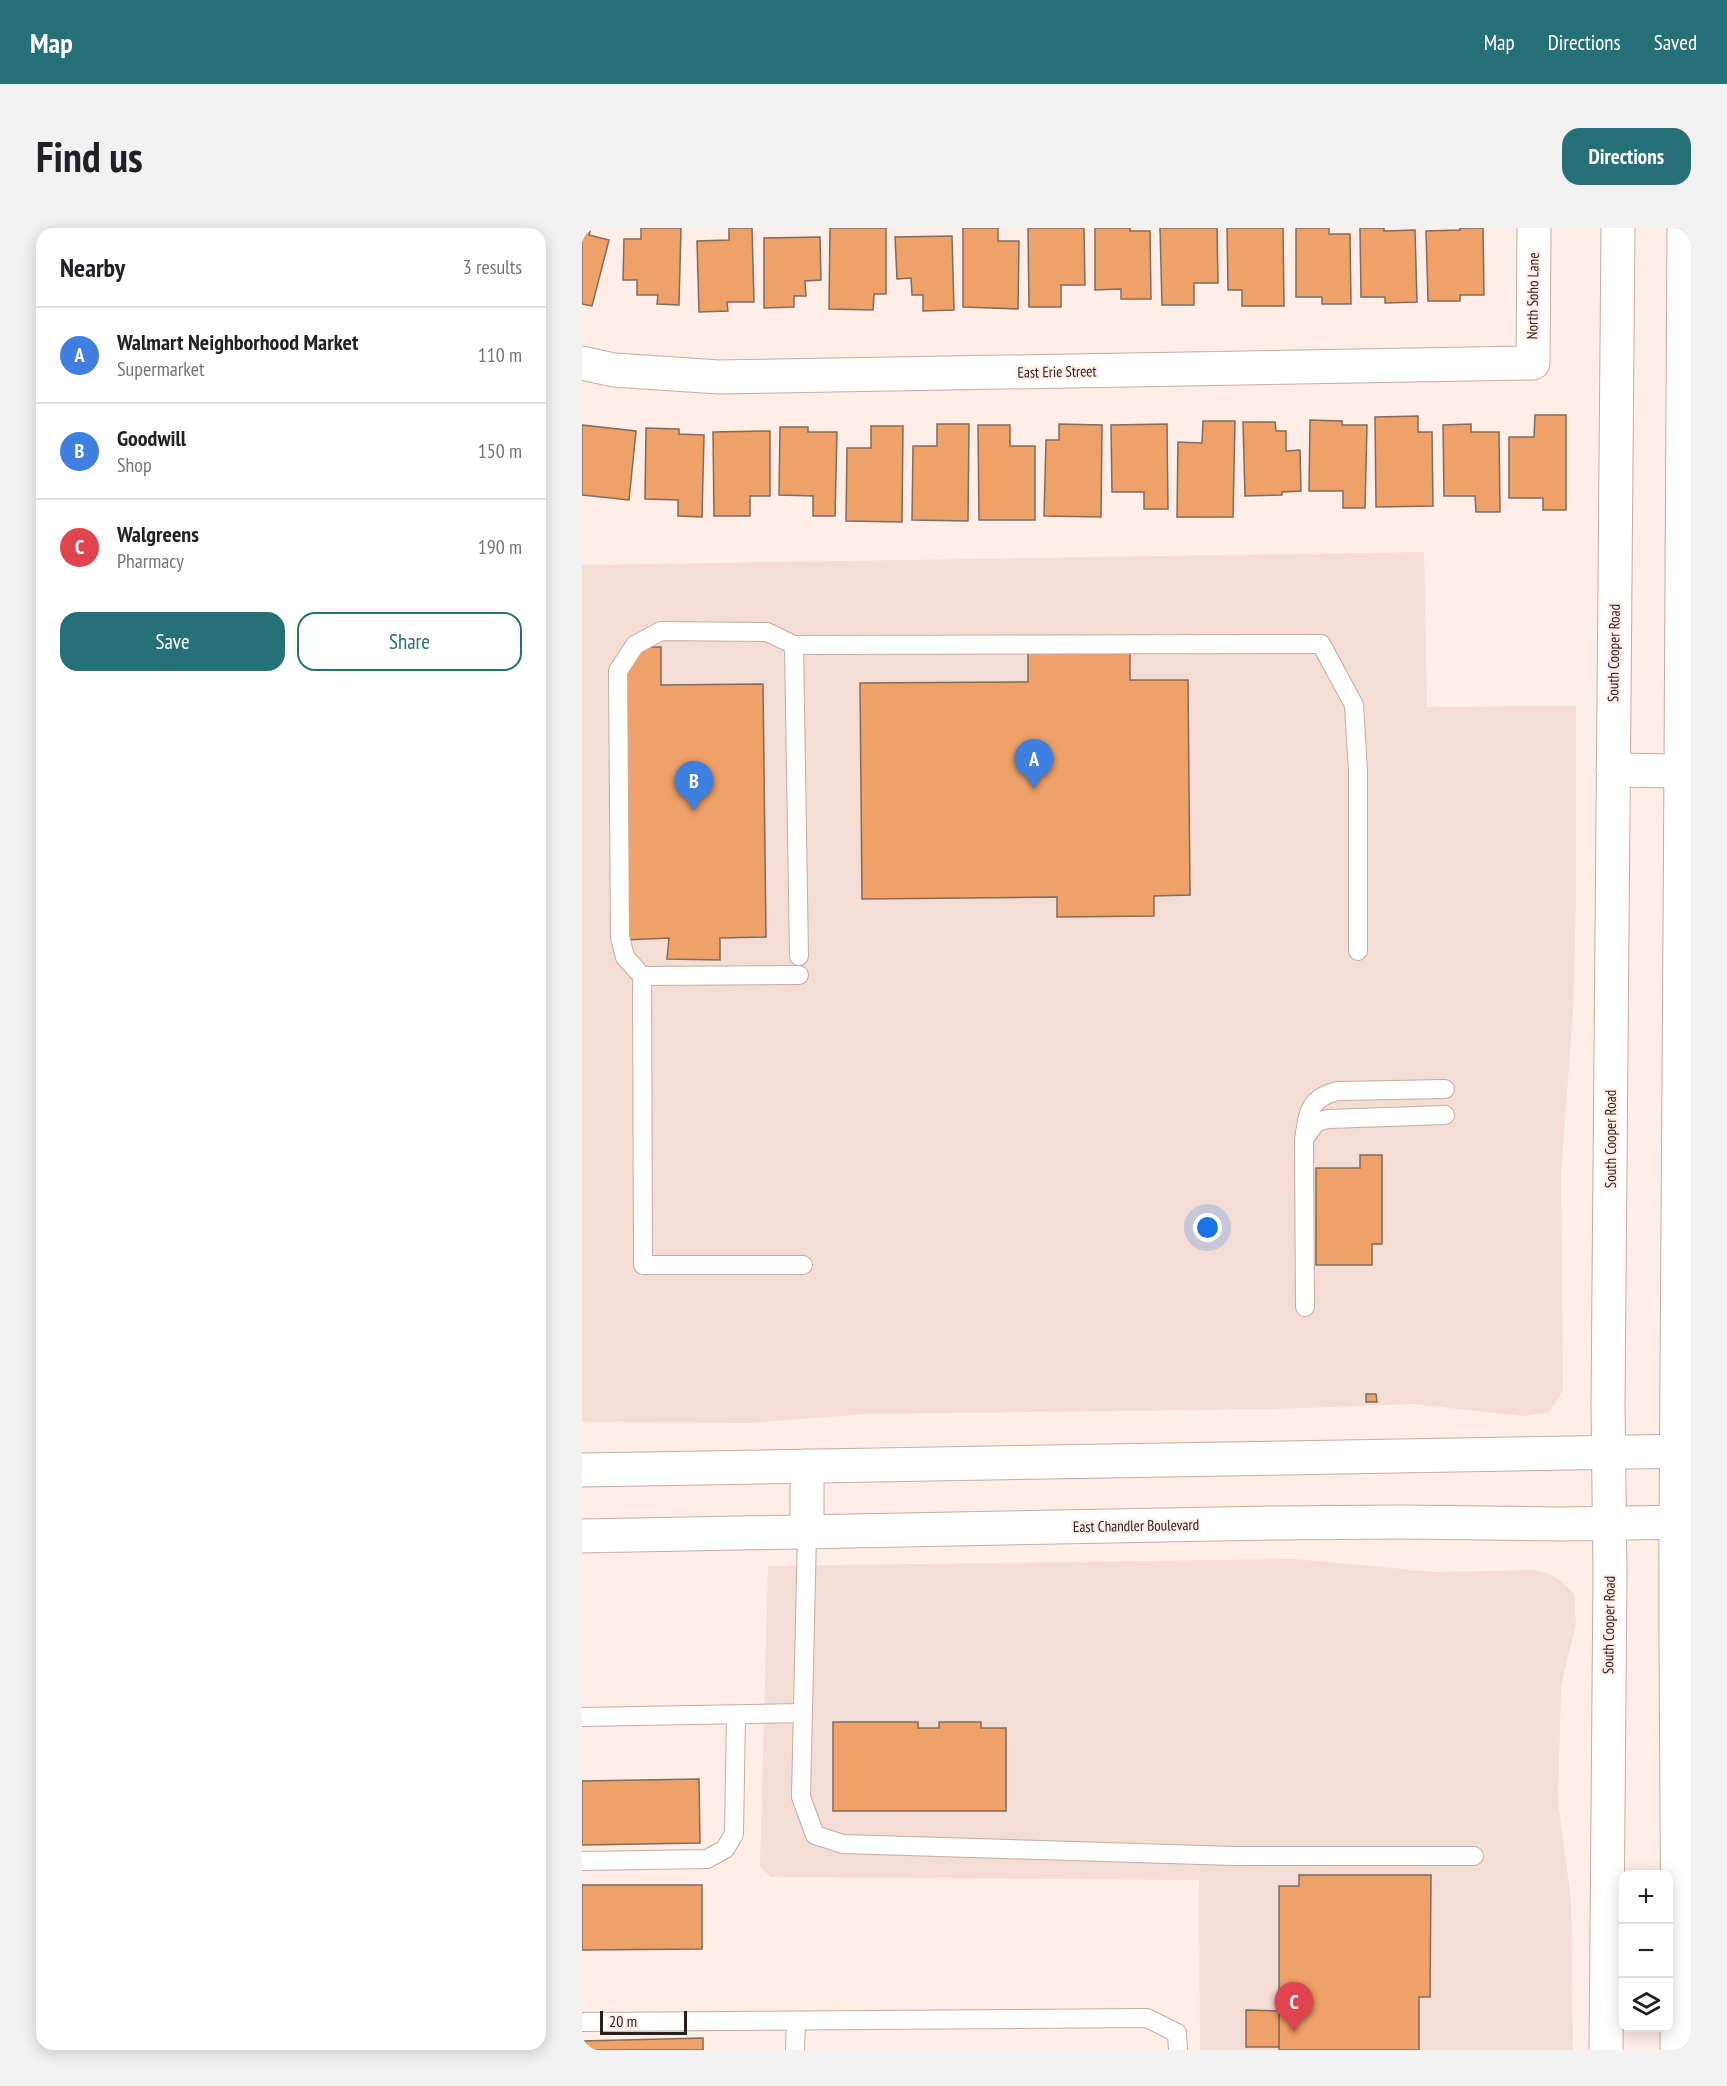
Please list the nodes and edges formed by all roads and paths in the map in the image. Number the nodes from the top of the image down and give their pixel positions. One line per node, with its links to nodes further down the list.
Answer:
1 (1534, 228): 5 (main road, North Soho Lane)
2 (1618, 228): 7 (main road, South Cooper Road)
3 (1684, 228): 8 (main road)
4 (582, 363): 5 (main road, East Erie Street)
5 (1533, 363)
6 (794, 645): 9 (lane); 10 (lane); 12 (lane)
7 (1613, 770): 8 (main road); 19 (main road, South Cooper Road)
8 (1680, 771): 18 (main road)
9 (1358, 951)
10 (799, 956)
11 (799, 975): 12 (lane)
12 (642, 976): 16 (lane)
13 (1445, 1089): 15 (lane)
14 (1445, 1115): 15 (lane)
15 (1304, 1140): 17 (lane)
16 (803, 1265)
17 (1305, 1307)
18 (1684, 1452): 19 (main road); 22 (main road)
19 (1610, 1453): 20 (main road); 23 (main road, South Cooper Road)
20 (807, 1466): 21 (main road); 24 (main road)
21 (582, 1470)
22 (1683, 1522): 23 (main road, East Chandler Boulevard); 29 (main road)
23 (1610, 1523): 24 (main road, East Chandler Boulevard); 36 (main road, South Cooper Road)
24 (807, 1533): 25 (main road, East Chandler Boulevard); 26 (lane)
25 (582, 1536)
26 (803, 1713): 27 (lane); 30 (lane)
27 (736, 1715): 28 (lane); 31 (lane)
28 (582, 1717)
29 (1684, 1773): 37 (main road)
30 (1474, 1856)
31 (582, 1861)
32 (796, 2021): 33 (lane); 34 (lane); 35 (lane)
33 (582, 2022)
34 (795, 2050)
35 (1178, 2050)
36 (1606, 2050)
37 (1677, 2050)

